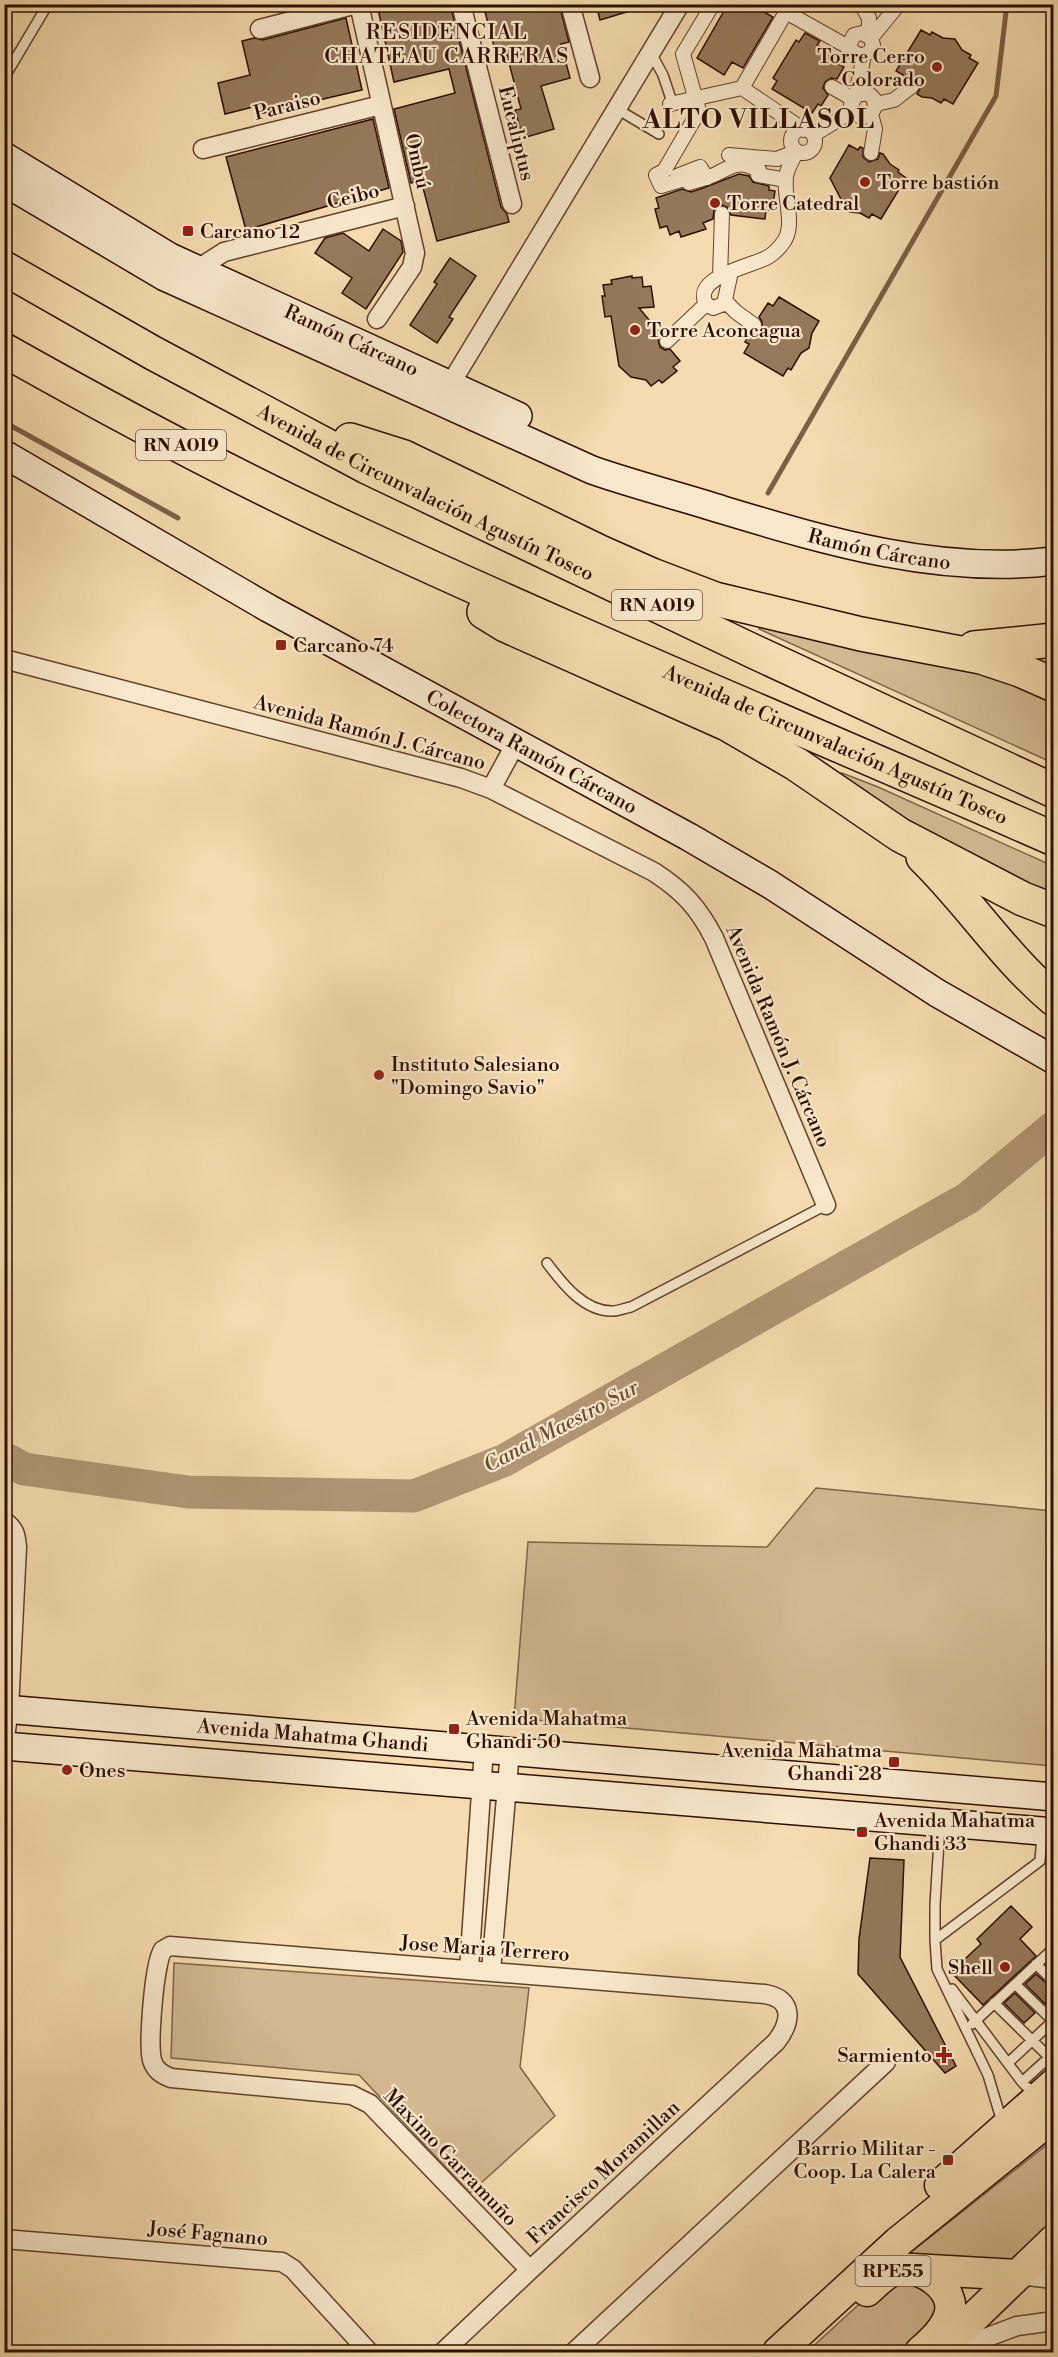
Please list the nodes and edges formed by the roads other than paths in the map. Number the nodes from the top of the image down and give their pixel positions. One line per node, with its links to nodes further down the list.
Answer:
1 (48, 4): 15 (lane)
2 (358, 4): 10 (street); 23 (street, Ombú)
3 (461, 4): 35 (street, Eucaliptus)
4 (570, 4): 16 (street)
5 (680, 4): 13 (street)
6 (713, 4): 20 (street)
7 (861, 4): 11 (street)
8 (892, 7): 11 (street)
9 (785, 8): 12 (street); 19 (street)
10 (260, 29)
11 (870, 37): 12 (street); 14 (street)
12 (850, 48): 14 (street)
13 (651, 53): 21 (lane); 25 (street)
14 (864, 55): 22 (street)
15 (4, 78)
16 (590, 78)
17 (912, 86): 24 (street)
18 (832, 87): 22 (street)
19 (742, 88): 20 (street); 26 (street)
20 (697, 98): 21 (street); 33 (street)
21 (670, 102)
22 (854, 102): 24 (street); 24 (street); 26 (street)
23 (381, 105): 28 (street, Paraiso); 36 (street, Ombú)
24 (873, 109): 30 (street)
25 (617, 110): 27 (lane); 47 (street)
26 (809, 132): 29 (street)
27 (659, 134)
28 (203, 149)
29 (797, 151): 31 (street); 33 (street)
30 (871, 153)
31 (729, 155)
32 (4, 156): 40 (main road, Ramón Cárcano)
33 (786, 180): 39 (street)
34 (4, 182): 40 (main road, Ramón Cárcano)
35 (512, 204)
36 (405, 206): 40 (street, Ceibo); 43 (street, Ombú)
37 (722, 214): 39 (street)
38 (4, 268): 48 (highway, Avenida de Circunvalación Agustín Tosco / RN A019)
39 (725, 275): 41 (street); 42 (street)
40 (192, 279): 47 (main road, Ramón Cárcano)
41 (725, 301): 42 (street); 44 (street)
42 (706, 304): 45 (street)
43 (377, 319)
44 (754, 326)
45 (667, 341)
46 (4, 350): 50 (highway, Avenida de Circunvalación Agustín Tosco / RN A019)
47 (445, 393): 51 (main road, Ramón Cárcano)
48 (262, 413): 53 (highway); 58 (highway, Avenida de Circunvalación Agustín Tosco / RN A019)
49 (4, 454): 56 (main road, Colectora Ramón Cárcano)
50 (360, 535): 59 (highway); 60 (highway, Avenida de Circunvalación Agustín Tosco / RN A019)
51 (1053, 561)
52 (1053, 640): 53 (highway)
53 (936, 647): 55 (highway)
54 (4, 659): 57 (street, Avenida Ramón J. Cárcano)
55 (1053, 685)
56 (516, 743): 57 (street); 63 (main road, Colectora Ramón Cárcano)
57 (491, 789): 64 (street, Avenida Ramón J. Cárcano)
58 (1053, 791)
59 (900, 835): 61 (highway); 62 (highway)
60 (1053, 839)
61 (1053, 911)
62 (1053, 999)
63 (1053, 1060)
64 (826, 1205): 65 (lane)
65 (546, 1263)
66 (8, 1524): 67 (street)
67 (7, 1709): 68 (street); 69 (main road, Avenida Mahatma Ghandi)
68 (4, 1745): 70 (main road, Avenida Mahatma Ghandi)
69 (497, 1750): 70 (street); 70 (street); 71 (main road, Avenida Mahatma Ghandi)
70 (494, 1785): 72 (main road, Avenida Mahatma Ghandi); 77 (street); 79 (street)
71 (1053, 1797)
72 (940, 1823): 73 (main road, Avenida Mahatma Ghandi); 74 (lane)
73 (1048, 1832): 74 (lane)
74 (935, 1940): 78 (lane)
75 (1053, 1948): 76 (lane)
76 (1036, 1964): 80 (lane); 81 (lane)
77 (469, 1969): 79 (street, Jose Maria Terrero); 90 (street, Jose Maria Terrero)
78 (937, 1969): 83 (lane); 86 (lane)
79 (492, 1971): 85 (street, Jose Maria Terrero)
80 (1053, 1982)
81 (1015, 1984): 82 (lane); 84 (lane)
82 (994, 2003): 83 (lane); 87 (lane)
83 (976, 2021): 86 (lane); 89 (lane)
84 (1053, 2021): 87 (lane)
85 (789, 2022): 96 (street, Francisco Moramillan)
86 (967, 2028): 92 (lane)
87 (1032, 2040): 89 (lane); 91 (lane)
88 (886, 2062): 103 (street)
89 (1008, 2063): 91 (lane)
90 (155, 2068): 96 (street, Maximo Garramuño)
91 (1046, 2086): 92 (main road)
92 (1010, 2136): 100 (main road, RPE55)
93 (4, 2239): 101 (street, José Fagnano)
94 (1053, 2240): 97 (main road)
95 (912, 2269): 97 (main road); 100 (main road, RPE55); 104 (main road, RPE55)
96 (530, 2270): 102 (street, Francisco Moramillan)
97 (1018, 2275): 98 (street); 105 (main road)
98 (1053, 2279)
99 (1053, 2321): 106 (street)
100 (782, 2349)
101 (369, 2352)
102 (443, 2352)
103 (574, 2352)
104 (920, 2352)
105 (938, 2352)
106 (948, 2352)

